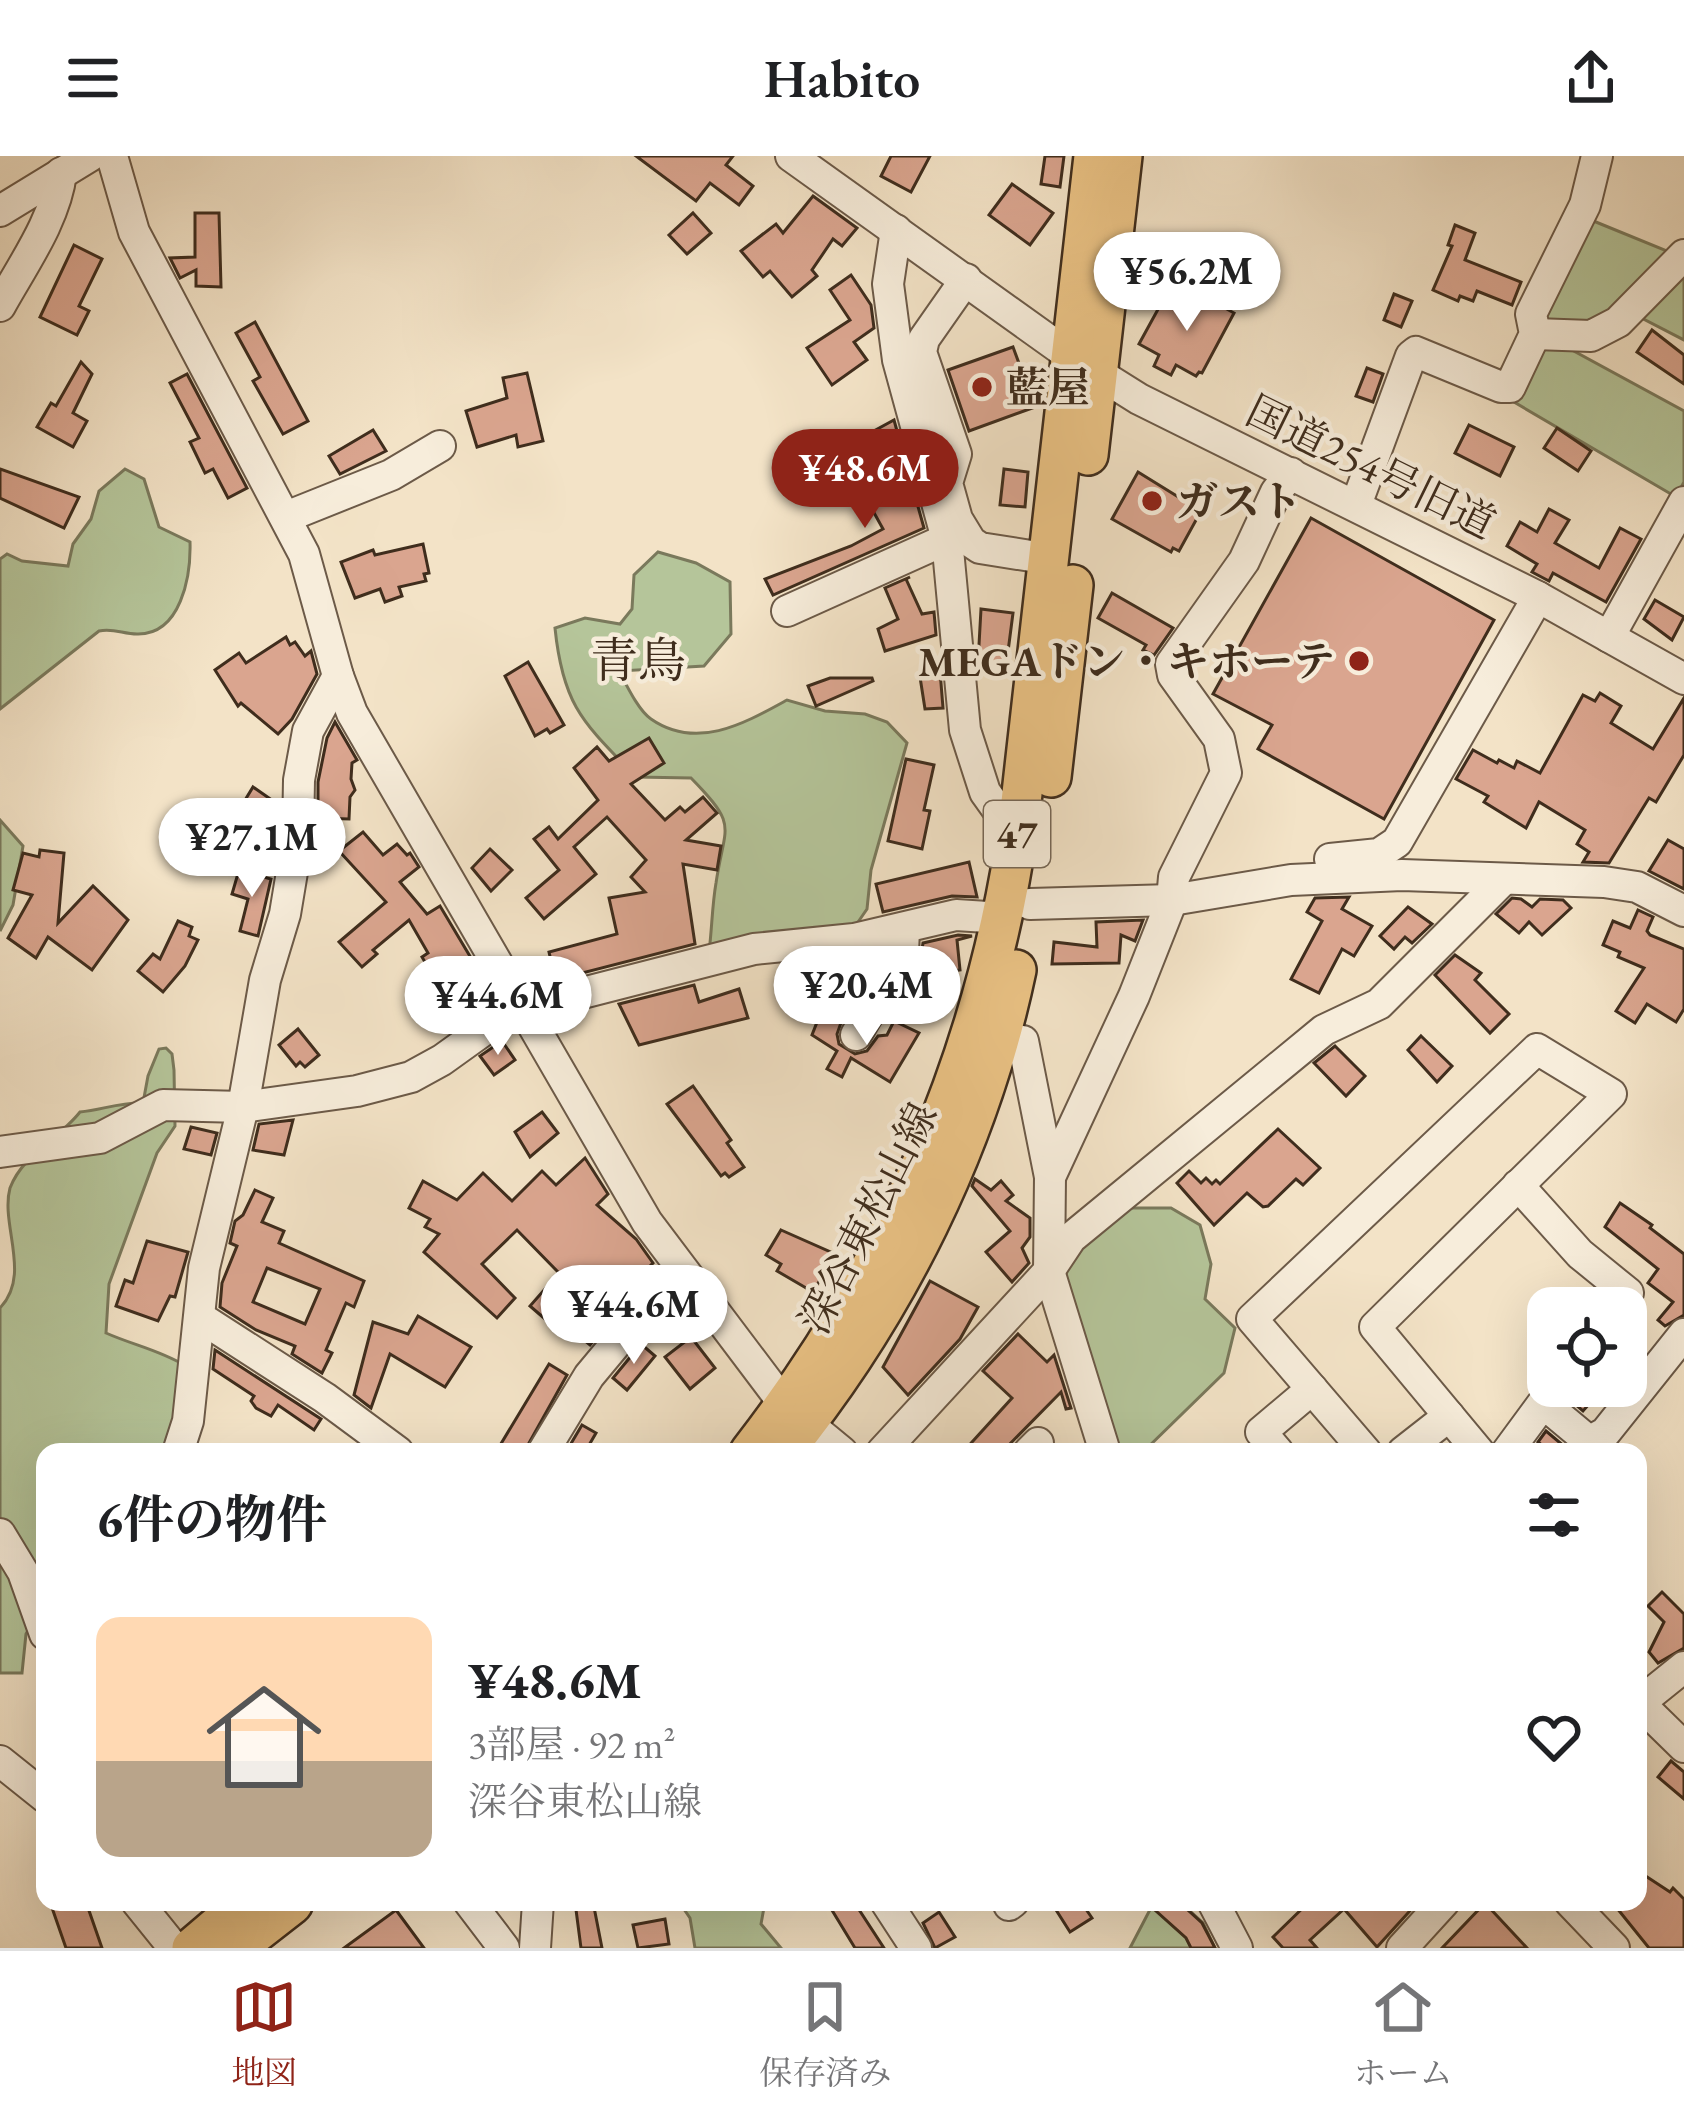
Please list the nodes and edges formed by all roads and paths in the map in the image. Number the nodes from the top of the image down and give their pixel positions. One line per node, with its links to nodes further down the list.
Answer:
1 (89, 156): 8 (street)
2 (112, 156): 20 (street)
3 (791, 156): 7 (street, 国道254号旧道)
4 (1094, 156): 15 (main road, 深谷東松山線 / 47)
5 (1122, 156): 15 (main road, 深谷東松山線 / 47)
6 (1597, 156): 14 (street)
7 (828, 166): 10 (street, 国道254号旧道)
8 (61, 173): 9 (street); 13 (street)
9 (0, 211)
10 (896, 230): 12 (street, 国道254号旧道); 21 (street)
11 (1684, 255): 14 (street)
12 (966, 279): 15 (street, 国道254号旧道); 22 (street)
13 (0, 306)
14 (1535, 334): 19 (street)
15 (1085, 366): 17 (street, 国道254号旧道); 22 (main road, 深谷東松山線 / 47); 32 (main road, 深谷東松山線 / 47)
16 (440, 446): 20 (street)
17 (1291, 472): 19 (street, 国道254号旧道); 31 (street)
18 (1684, 502): 25 (street)
19 (1356, 505): 23 (street, 国道254号旧道)
20 (286, 517): 26 (street)
21 (946, 539): 24 (street); 28 (street)
22 (1050, 560): 28 (main road, 深谷東松山線 / 47)
23 (1538, 597): 25 (street, 国道254号旧道); 30 (street)
24 (787, 611)
25 (1610, 637): 27 (street, 国道254号旧道)
26 (338, 676): 35 (street); 38 (street)
27 (1684, 679)
28 (1019, 820): 32 (main road, 深谷東松山線 / 47)
29 (1504, 879): 30 (street); 33 (street); 43 (street)
30 (1203, 893): 31 (street)
31 (1172, 900): 32 (street); 40 (street)
32 (1016, 911): 34 (street); 53 (main road, 深谷東松山線 / 47)
33 (1684, 911)
34 (904, 928): 35 (street); 36 (street)
35 (522, 1008): 38 (street); 42 (street)
36 (856, 1035)
37 (1024, 1041): 40 (street)
38 (243, 1107): 39 (street); 45 (street)
39 (0, 1152)
40 (1050, 1177): 43 (street)
41 (1518, 1185): 44 (street); 48 (street); 52 (street)
42 (679, 1268): 53 (street); 56 (street)
43 (1048, 1271): 59 (street); 60 (street)
44 (1625, 1287)
45 (201, 1318): 54 (street); 55 (street)
46 (1684, 1334): 47 (street)
47 (1647, 1380)
48 (1312, 1389): 61 (street); 62 (street)
49 (1538, 1407): 65 (street)
50 (1558, 1407): 51 (street)
51 (1626, 1407)
52 (1449, 1416): 63 (street); 64 (street)
53 (791, 1427): 57 (main road, 深谷東松山線 / 47); 58 (street)
54 (184, 1443)
55 (386, 1443)
56 (548, 1443)
57 (765, 1443)
58 (824, 1443)
59 (890, 1443)
60 (1102, 1443)
61 (1270, 1443)
62 (1358, 1443)
63 (1414, 1443)
64 (1472, 1443)
65 (1513, 1443)
66 (0, 1534): 67 (street)
67 (36, 1609)
68 (1684, 1667): 69 (street)
69 (1647, 1694)
70 (1647, 1710): 71 (street)
71 (1684, 1747)
72 (0, 1761): 73 (street)
73 (36, 1790)
74 (144, 1911): 84 (street)
75 (235, 1911): 85 (main road)
76 (278, 1911): 86 (highway)
77 (291, 1911): 87 (main road)
78 (476, 1911): 88 (street)
79 (537, 1911): 89 (street)
80 (892, 1911): 90 (street)
81 (1218, 1911): 91 (street)
82 (1436, 1911): 92 (street)
83 (1579, 1911): 93 (street)
84 (174, 1948)
85 (192, 1948)
86 (231, 1948)
87 (252, 1948)
88 (504, 1948)
89 (535, 1948)
90 (916, 1948)
91 (1237, 1948)
92 (1402, 1948)
93 (1614, 1948)

